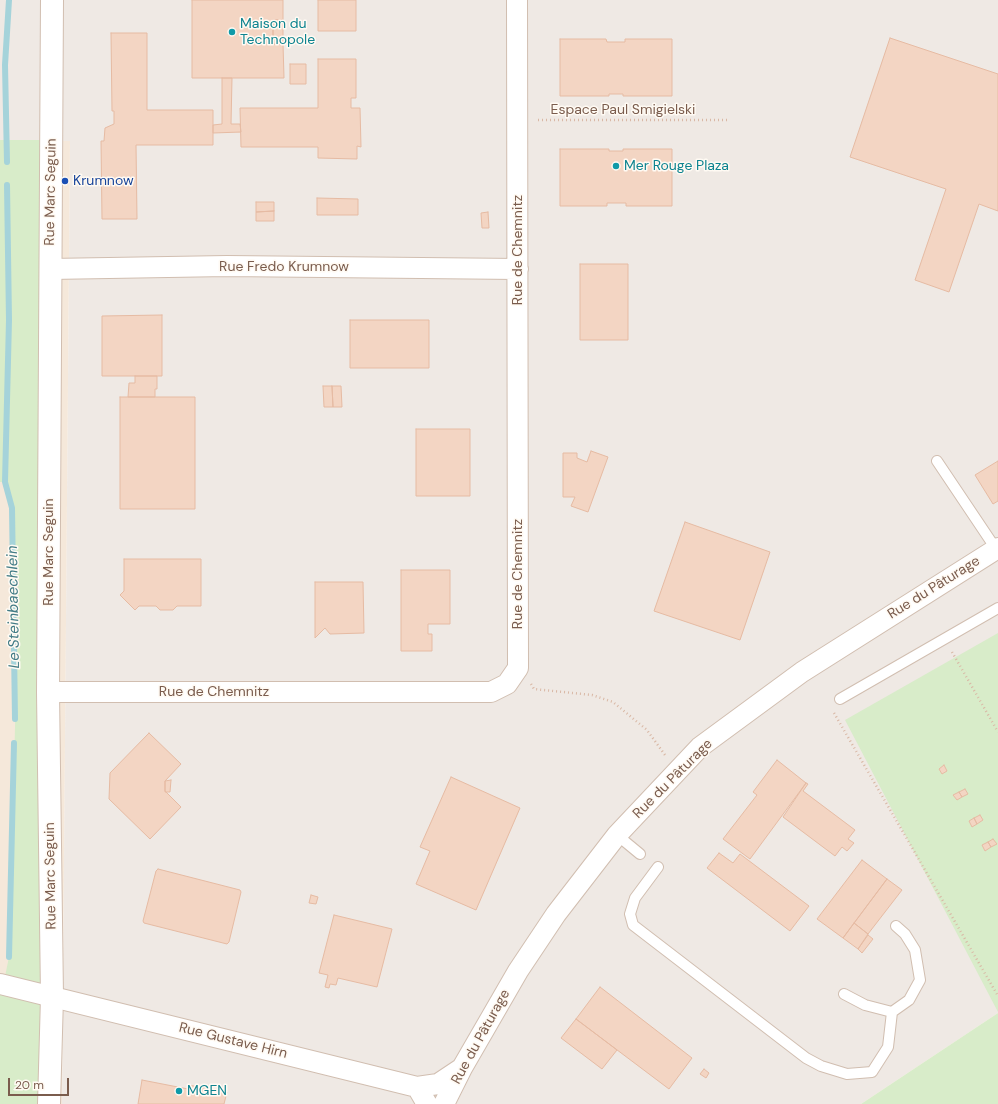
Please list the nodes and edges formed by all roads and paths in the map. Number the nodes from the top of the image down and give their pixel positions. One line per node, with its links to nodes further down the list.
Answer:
1 (52, 0): 5 (street, Rue Marc Seguin)
2 (517, 0): 3 (street, Rue de Chemnitz)
3 (518, 120): 4 (path, Espace Paul Smigielski); 6 (street, Rue de Chemnitz)
4 (729, 120)
5 (50, 269): 6 (street, Rue Fredo Krumnow); 12 (street, Rue Marc Seguin)
6 (518, 269): 11 (street, Rue de Chemnitz)
7 (937, 461): 8 (lane)
8 (997, 548): 15 (street, Rue du Pâturage)
9 (998, 608): 10 (lane)
10 (944, 639): 13 (lane); 14 (path)
11 (518, 668): 12 (street, Rue de Chemnitz); 15 (path)
12 (48, 692): 22 (street, Rue Marc Seguin)
13 (840, 699): 23 (path)
14 (998, 732)
15 (677, 771): 16 (street, Rue du Pâturage)
16 (617, 835): 17 (lane); 25 (street, Rue du Pâturage)
17 (640, 854)
18 (658, 867): 24 (lane)
19 (896, 926): 24 (lane)
20 (0, 984): 22 (street, Rue Gustave Hirn)
21 (844, 994): 24 (lane)
22 (52, 996): 26 (street, Rue Gustave Hirn); 27 (street, Rue Marc Seguin)
23 (998, 996)
24 (892, 1012)
25 (462, 1068): 26 (street, Rue Gustave Hirn); 29 (street, Rue du Pâturage)
26 (417, 1087): 28 (street)
27 (50, 1104)
28 (427, 1104)
29 (444, 1104)

